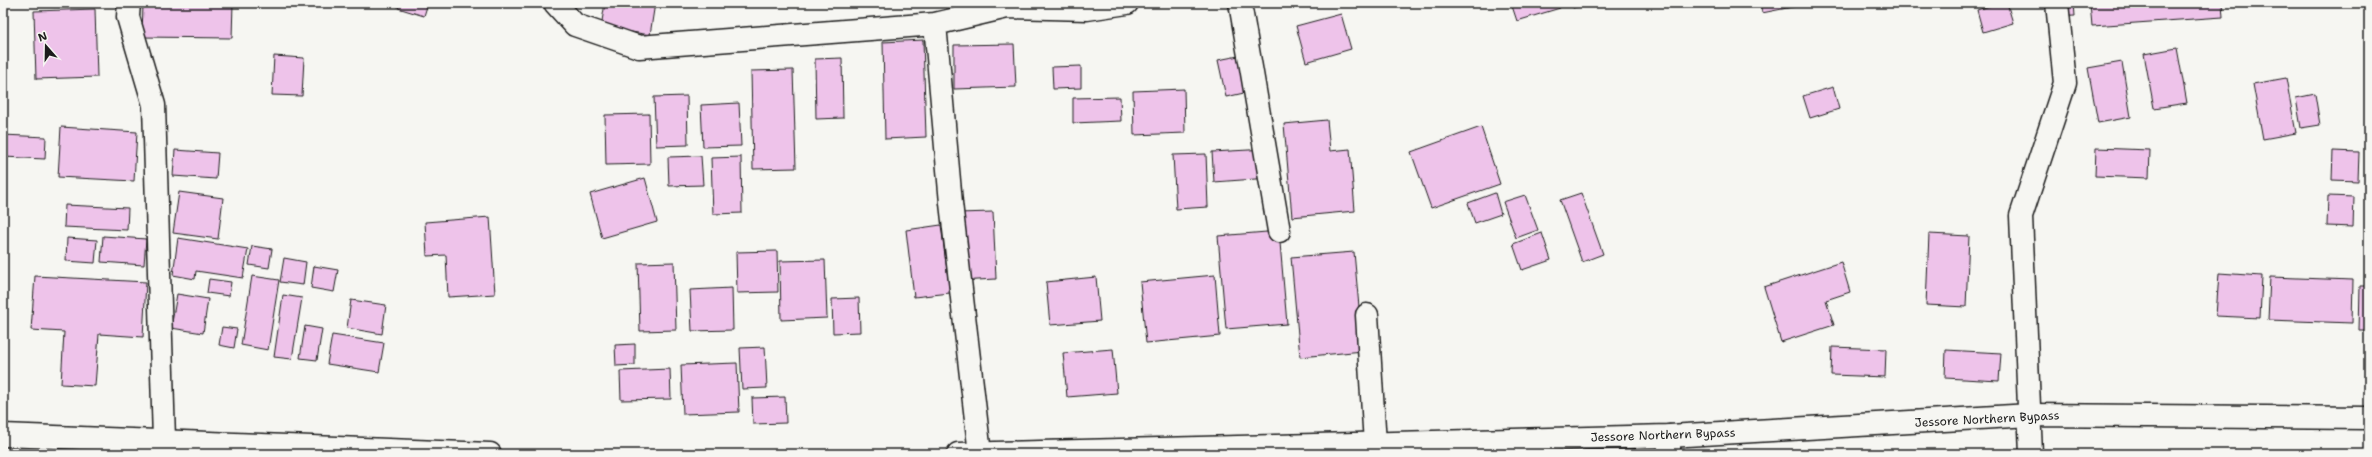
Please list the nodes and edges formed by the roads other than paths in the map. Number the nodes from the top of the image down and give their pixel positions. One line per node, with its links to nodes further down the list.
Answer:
1 (129, 3): 14 (main road)
2 (555, 3): 6 (main road)
3 (1127, 3): 6 (main road)
4 (1240, 3): 7 (main road)
5 (2057, 3): 9 (main road)
6 (936, 24): 18 (main road)
7 (1279, 231)
8 (1367, 315): 12 (main road)
9 (2030, 415): 10 (main road, Jessore Northern Bypass); 13 (main road, Jessore Northern Bypass); 19 (main road)
10 (2369, 418)
11 (3, 434): 14 (main road)
12 (1375, 444): 15 (main road, Jessore Northern Bypass); 18 (main road, Jessore Northern Bypass)
13 (1669, 445): 15 (main road, Jessore Northern Bypass)
14 (163, 447): 16 (main road)
15 (1403, 448)
16 (490, 454)
17 (958, 454): 18 (main road, Jessore Northern Bypass)
18 (980, 454)
19 (2031, 454)

